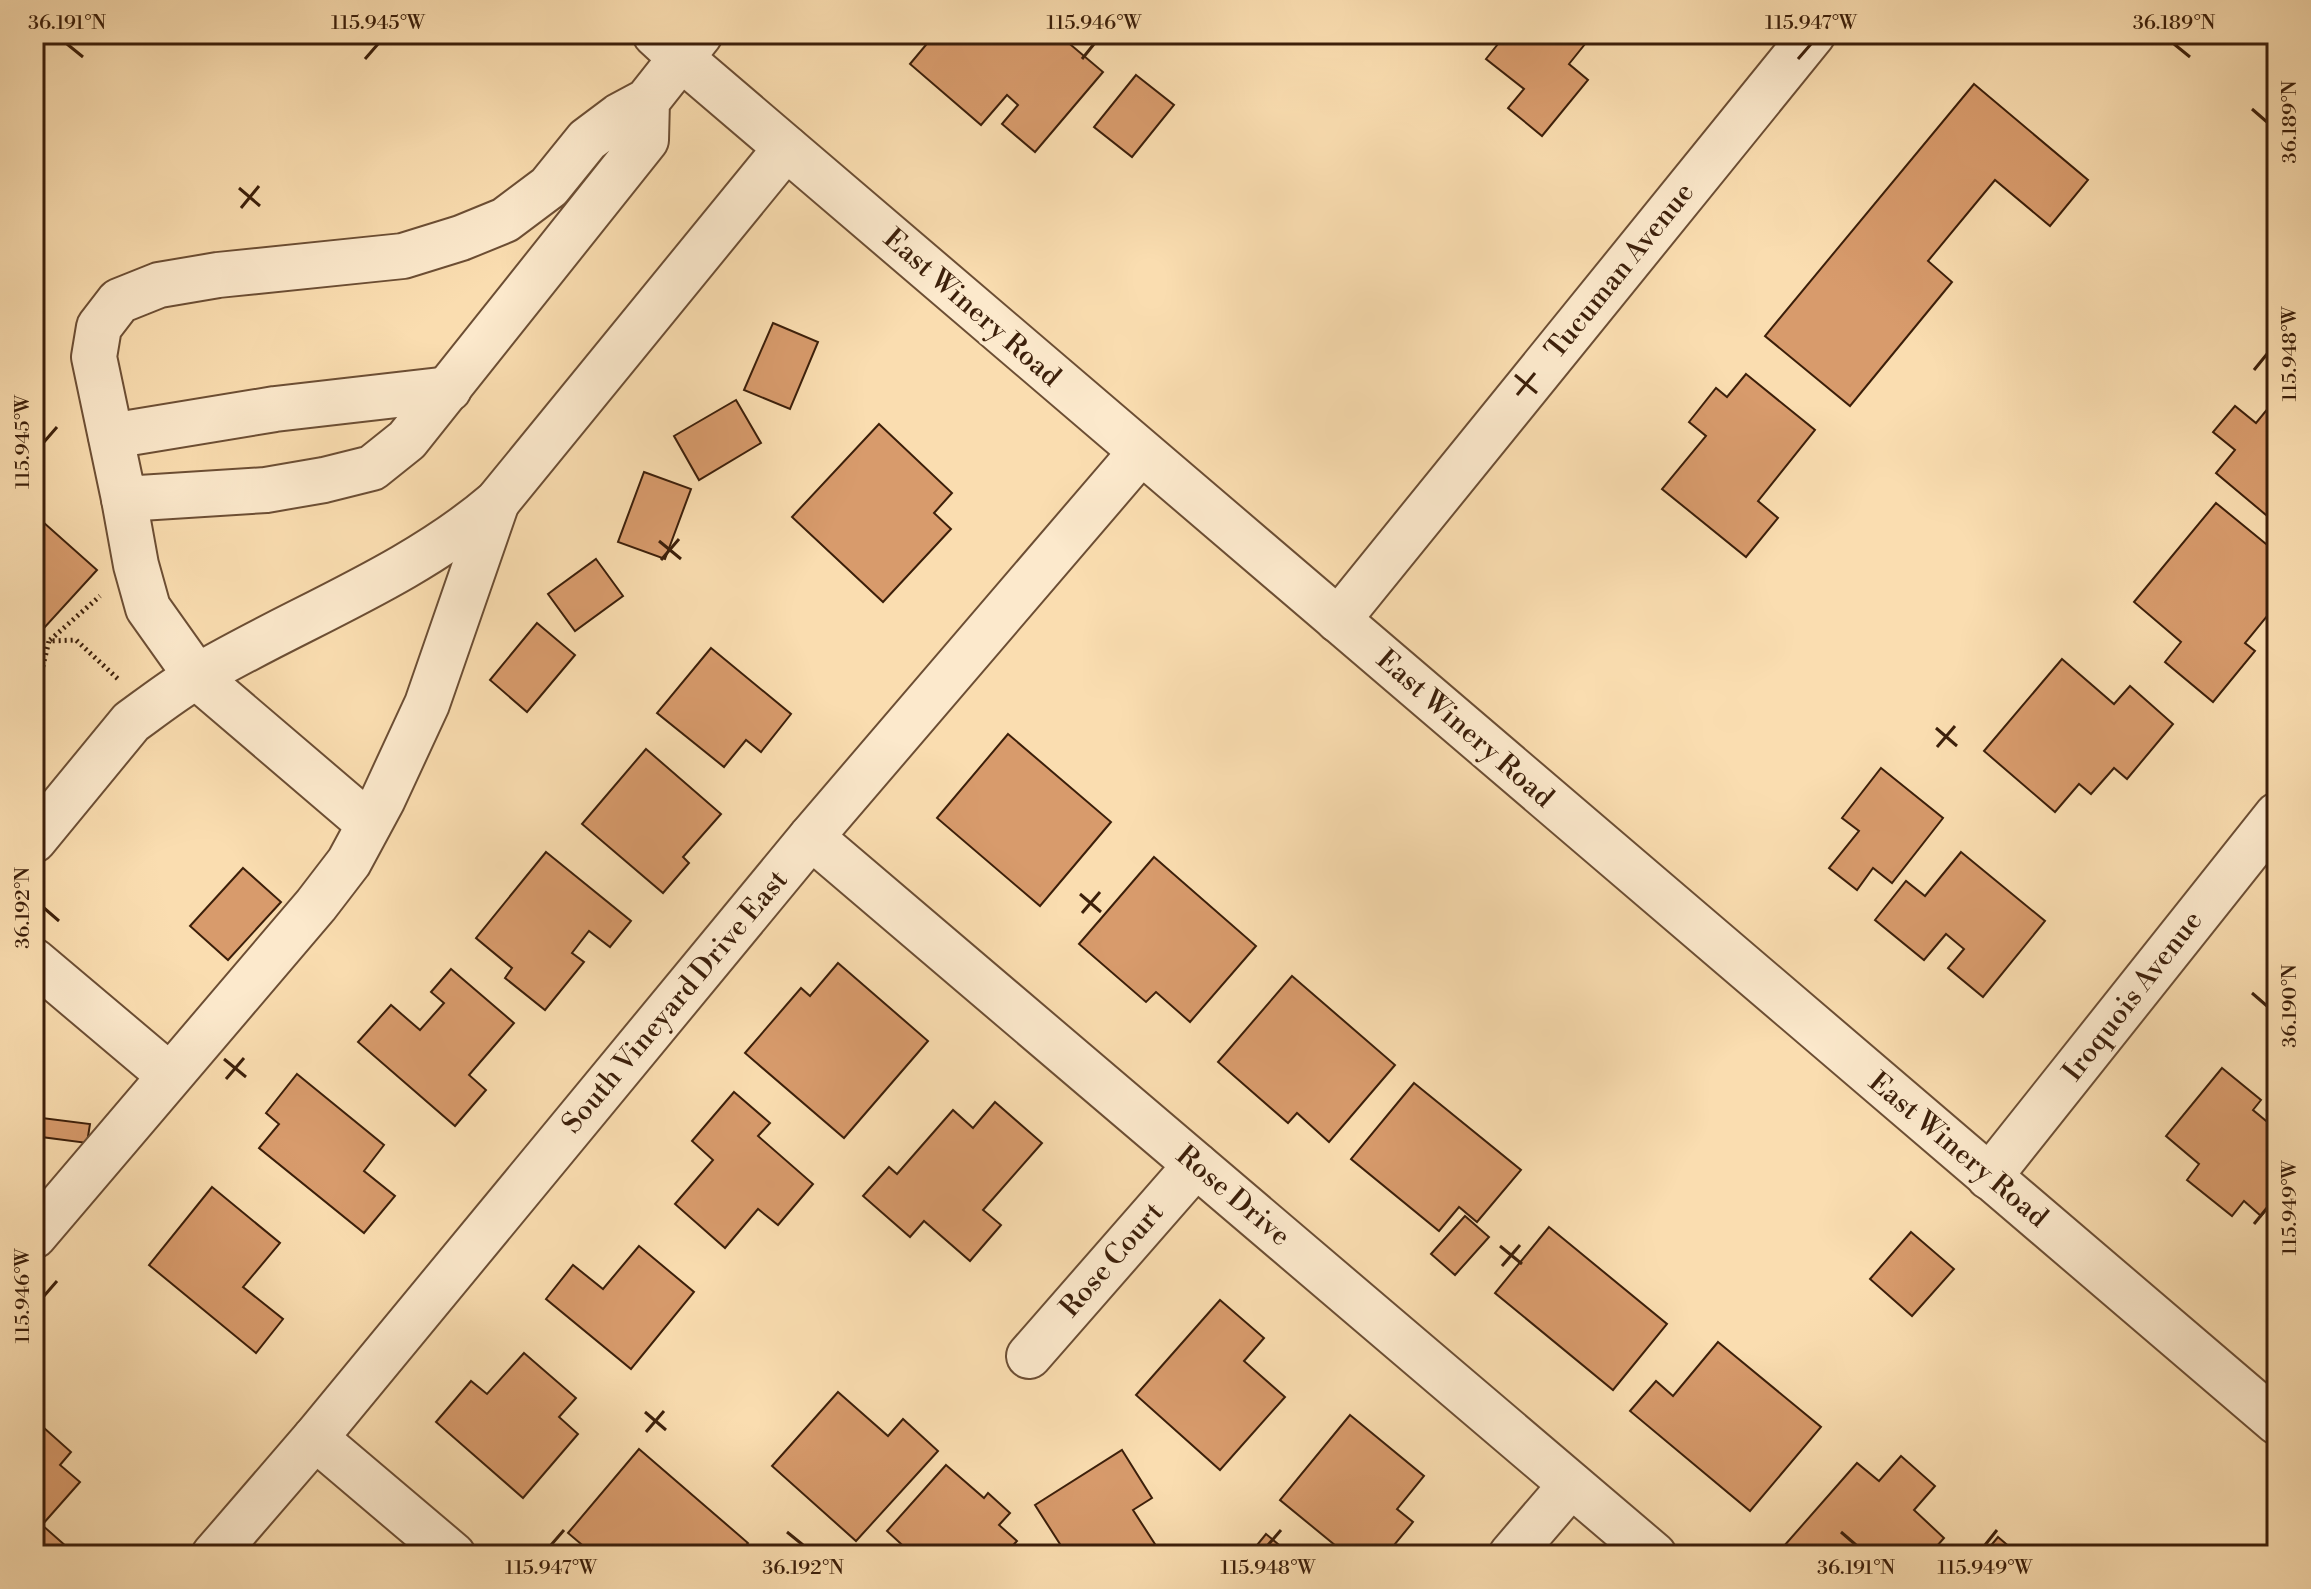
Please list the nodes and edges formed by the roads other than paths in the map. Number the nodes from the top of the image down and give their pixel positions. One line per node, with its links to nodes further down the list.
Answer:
1 (1813, 34): 10 (street, Tucuman Avenue)
2 (679, 42): 3 (street); 4 (street, East Winery Road)
3 (647, 101): 5 (street); 6 (street)
4 (786, 148): 7 (street, East Winery Road); 9 (street)
5 (449, 389): 6 (street); 8 (street)
6 (111, 436): 8 (street)
7 (1140, 453): 10 (street, East Winery Road); 14 (street, South Vineyard Drive East)
8 (124, 499): 11 (street)
9 (497, 502): 11 (street); 13 (street)
10 (1338, 620): 19 (street, East Winery Road)
11 (197, 677): 13 (street); 15 (street)
12 (2277, 815): 19 (street, Iroquois Avenue)
13 (369, 824): 17 (street)
14 (811, 837): 18 (street, Rose Drive); 23 (street, South Vineyard Drive East)
15 (34, 840)
16 (34, 961): 17 (street)
17 (169, 1075): 20 (street)
18 (1196, 1165): 21 (street, Rose Court); 24 (street, Rose Drive)
19 (1989, 1177): 22 (street, East Winery Road)
20 (34, 1236)
21 (1029, 1356)
22 (2277, 1422)
23 (315, 1438): 25 (street, South Vineyard Drive East); 26 (street)
24 (1571, 1485): 27 (street); 28 (street, Rose Drive)
25 (214, 1555)
26 (453, 1555)
27 (1511, 1555)
28 (1654, 1555)

